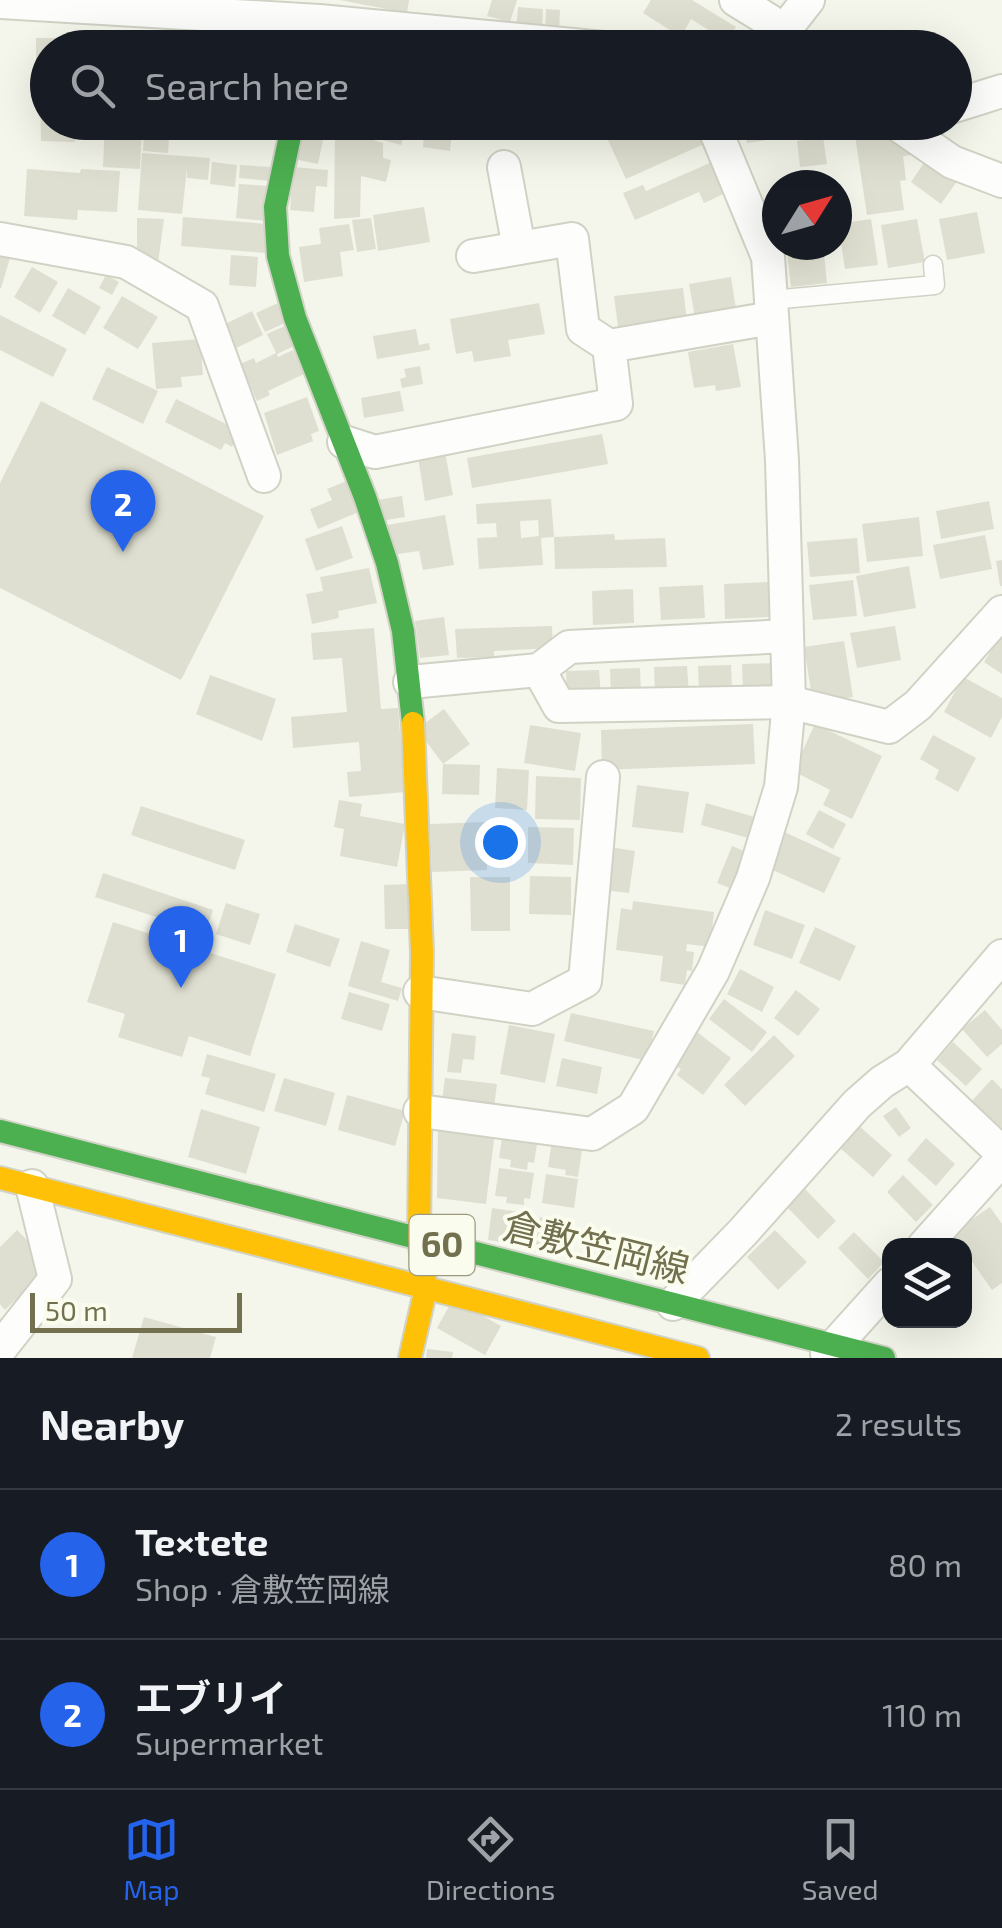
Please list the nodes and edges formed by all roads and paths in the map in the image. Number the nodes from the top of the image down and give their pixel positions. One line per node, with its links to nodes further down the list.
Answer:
1 (736, 0): 6 (street)
2 (808, 0): 7 (street)
3 (0, 2): 4 (street)
4 (320, 18): 5 (street)
5 (434, 30)
6 (773, 30)
7 (788, 30)
8 (1002, 91): 9 (street)
9 (972, 100)
10 (288, 140): 21 (main road)
11 (720, 140): 19 (street)
12 (922, 140): 14 (street)
13 (504, 167): 16 (street)
14 (1002, 181)
15 (0, 238): 22 (street)
16 (518, 248): 17 (street); 20 (street)
17 (473, 256)
18 (933, 265): 19 (lane)
19 (771, 309): 20 (street); 24 (street)
20 (609, 346): 21 (street)
21 (344, 442): 26 (main road)
22 (264, 476)
23 (1002, 612): 27 (street)
24 (787, 636): 25 (street); 27 (street)
25 (539, 670): 26 (street); 27 (street)
26 (410, 682): 30 (main road)
27 (789, 702): 32 (street)
28 (603, 777): 30 (street)
29 (1002, 956): 31 (street)
30 (420, 992): 32 (main road)
31 (910, 1065): 34 (street); 41 (street)
32 (420, 1111): 38 (main road)
33 (0, 1131): 38 (main road, 倉敷笠岡線 / 60)
34 (1002, 1156): 37 (street)
35 (0, 1178): 36 (main road, 60)
36 (32, 1186): 39 (main road, 60); 42 (street)
37 (931, 1238)
38 (419, 1239): 39 (main road); 41 (main road, 倉敷笠岡線 / 60)
39 (426, 1288): 44 (main road); 45 (main road, 60)
40 (882, 1293): 43 (street)
41 (673, 1304): 43 (main road, 倉敷笠岡線 / 60)
42 (0, 1349)
43 (830, 1352): 46 (main road, 倉敷笠岡線 / 60)
44 (410, 1358)
45 (698, 1358)
46 (884, 1358)

